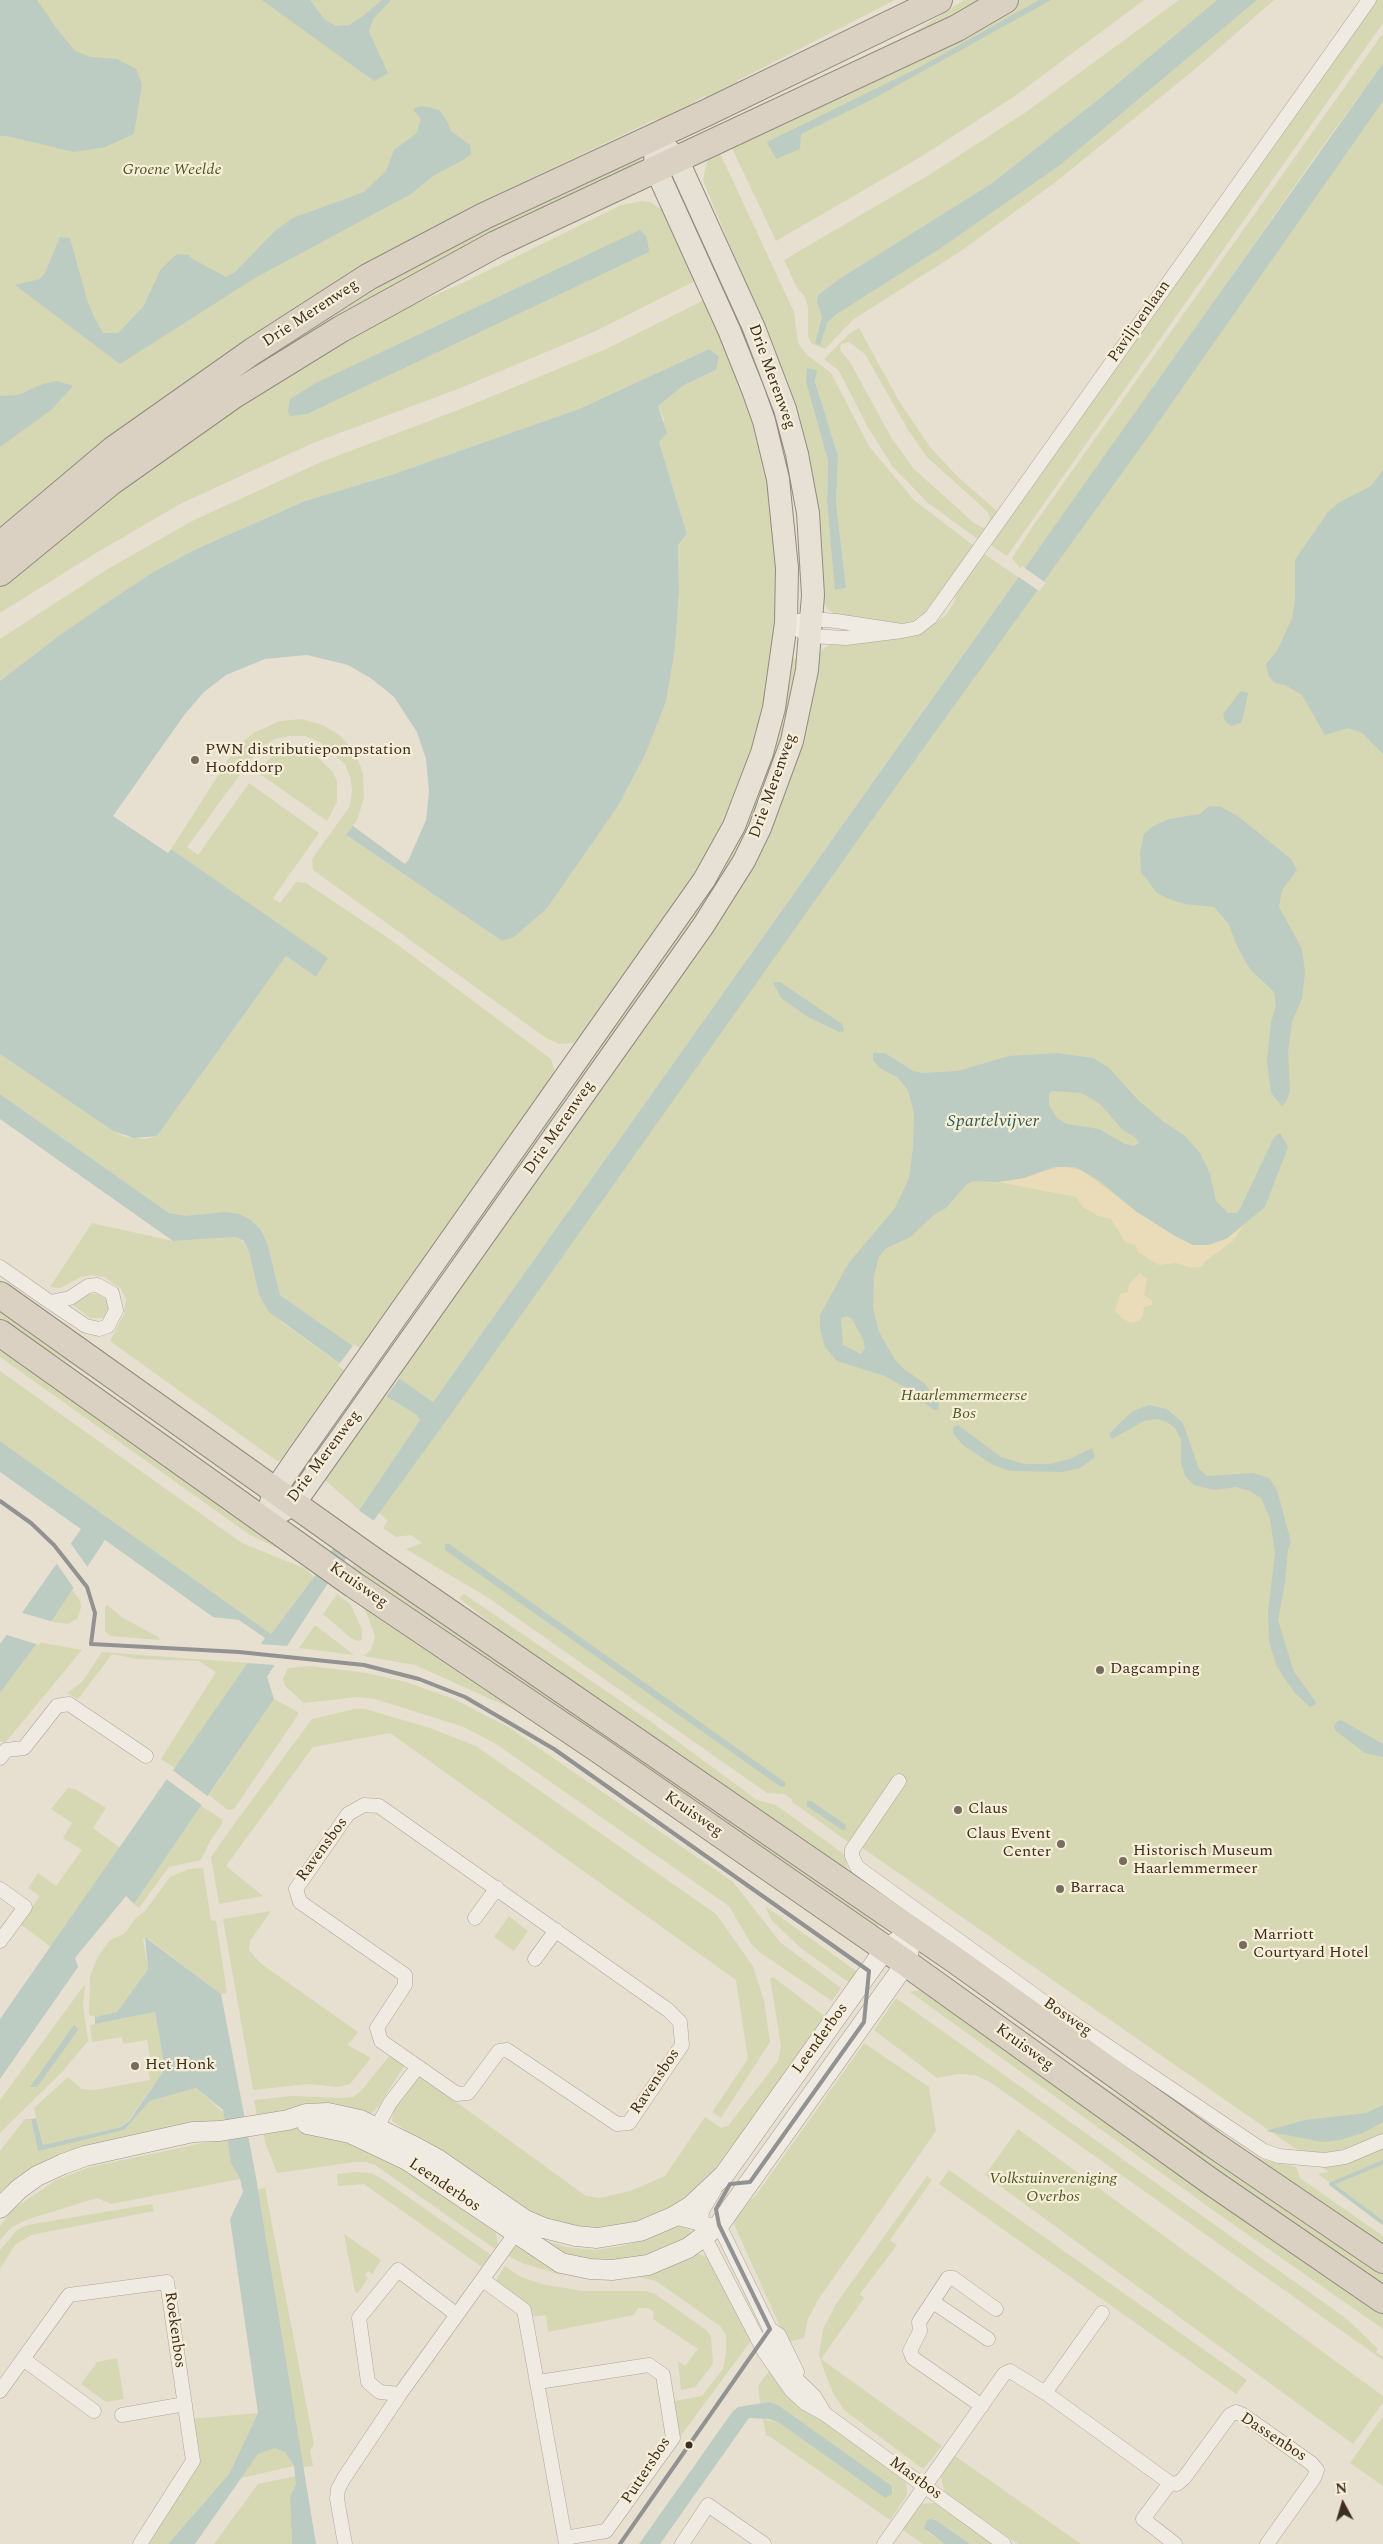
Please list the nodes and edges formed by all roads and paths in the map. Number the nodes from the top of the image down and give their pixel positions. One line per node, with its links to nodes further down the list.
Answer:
1 (939, 0): 4 (highway, Drie Merenweg)
2 (1005, 0): 5 (highway, Drie Merenweg)
3 (1369, 0): 9 (street, Paviljoenlaan)
4 (655, 136): 5 (main road, Drie Merenweg); 6 (highway, Drie Merenweg)
5 (666, 164): 7 (highway, Drie Merenweg); 8 (main road, Drie Merenweg); 9 (main road, Drie Merenweg)
6 (0, 545)
7 (0, 573)
8 (786, 623): 9 (street, Paviljoenlaan); 14 (main road, Drie Merenweg)
9 (811, 628): 14 (main road, Drie Merenweg)
10 (0, 1267): 12 (street)
11 (0, 1295): 14 (highway, Kruisweg)
12 (50, 1302)
13 (0, 1332): 15 (highway, Kruisweg)
14 (284, 1497): 15 (main road, Drie Merenweg); 23 (highway, Kruisweg)
15 (266, 1520): 25 (highway, Kruisweg)
16 (146, 1756): 17 (street)
17 (0, 1758)
18 (899, 1781): 30 (street, Bosweg)
19 (497, 1888): 21 (street); 22 (street, Ravensbos); 27 (street, Ravensbos)
20 (0, 1889): 24 (street)
21 (475, 1918)
22 (556, 1930): 26 (street); 27 (street, Ravensbos)
23 (913, 1932): 25 (main road, Leenderbos); 37 (highway, Kruisweg)
24 (0, 1941)
25 (895, 1956): 31 (main road, Leenderbos); 36 (main road, Leenderbos); 39 (highway, Kruisweg)
26 (535, 1959)
27 (417, 2068): 29 (street)
28 (220, 2131): 29 (main road, Leenderbos); 32 (main road, Leenderbos); 34 (main road, Leenderbos)
29 (372, 2134): 35 (main road, Leenderbos)
30 (1383, 2141)
31 (724, 2175): 33 (main road, Leenderbos); 36 (street, Leenderbos)
32 (0, 2208)
33 (673, 2217): 35 (main road, Leenderbos); 36 (street)
34 (0, 2220)
35 (520, 2227): 36 (main road, Leenderbos); 38 (street)
36 (708, 2228): 54 (street, Mastbos); 54 (street, Mastbos)
37 (1383, 2260)
38 (483, 2280): 43 (street); 46 (street, Puttersbos)
39 (1383, 2300)
40 (933, 2302): 41 (street); 44 (street); 51 (street)
41 (996, 2309)
42 (1102, 2313): 48 (street)
43 (456, 2314): 49 (street); 49 (street)
44 (988, 2339)
45 (23, 2359): 47 (street, Roekenbos); 50 (street, Roekenbos); 52 (street)
46 (538, 2382): 57 (street, Puttersbos); 57 (street, Puttersbos)
47 (0, 2391)
48 (1045, 2393): 51 (street); 55 (street)
49 (400, 2394): 59 (street)
50 (185, 2404): 53 (street); 58 (street, Roekenbos)
51 (982, 2406): 56 (street)
52 (94, 2411)
53 (122, 2414)
54 (825, 2414): 56 (street, Mastbos)
55 (1170, 2483): 64 (street, Dassenbos); 65 (street, Dassenbos)
56 (925, 2486): 62 (street); 63 (street, Mastbos)
57 (566, 2541)
58 (140, 2544)
59 (345, 2544)
60 (682, 2544): 61 (street)
61 (764, 2544)
62 (884, 2544)
63 (1004, 2544)
64 (1175, 2544)
65 (1267, 2544)

